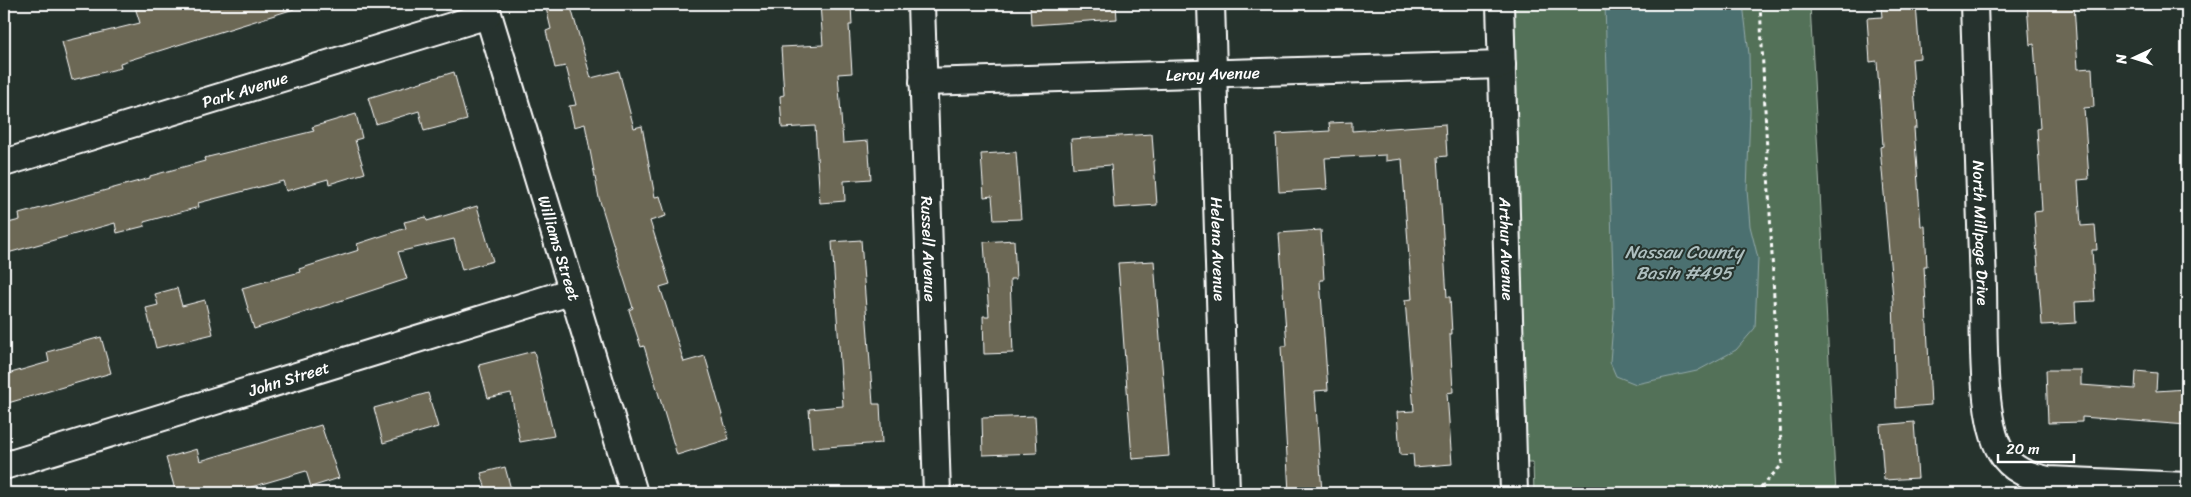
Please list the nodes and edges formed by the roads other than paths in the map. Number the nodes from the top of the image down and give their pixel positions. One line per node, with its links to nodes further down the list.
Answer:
1 (921, 4): 8 (street, Russell Avenue)
2 (1211, 4): 7 (street, Helena Avenue)
3 (1500, 4): 6 (street, Arthur Avenue)
4 (1974, 4): 12 (street, North Millpage Drive)
5 (487, 9): 9 (street, Park Avenue); 10 (street, Williams Street)
6 (1502, 65): 7 (street, Leroy Avenue); 16 (street, Arthur Avenue)
7 (1213, 74): 8 (street, Leroy Avenue); 15 (street, Helena Avenue)
8 (924, 82): 14 (street, Russell Avenue)
9 (4, 163)
10 (573, 291): 11 (street, John Street); 13 (street, Williams Street)
11 (4, 466)
12 (2187, 486)
13 (634, 493)
14 (937, 493)
15 (1226, 493)
16 (1514, 493)

